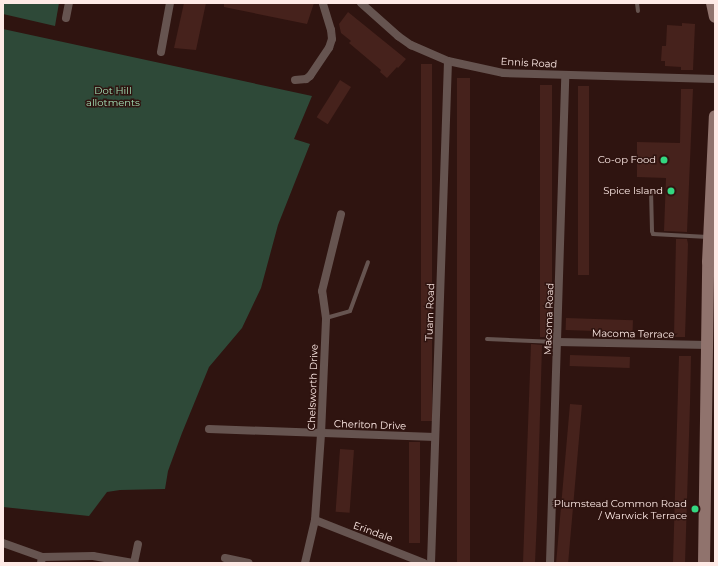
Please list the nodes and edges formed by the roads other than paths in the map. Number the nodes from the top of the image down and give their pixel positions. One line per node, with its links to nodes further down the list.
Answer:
1 (69, 3): 9 (street)
2 (170, 3): 10 (street)
3 (323, 3): 14 (street)
4 (361, 3): 11 (street, Ennis Road)
5 (637, 3): 7 (lane)
6 (712, 3): 8 (street)
7 (638, 11)
8 (715, 17)
9 (66, 18)
10 (161, 52)
11 (448, 61): 12 (street, Ennis Road); 26 (street, Tuam Road)
12 (565, 76): 13 (street, Ennis Road); 22 (street, Macoma Road)
13 (715, 79)
14 (295, 80)
15 (715, 116): 18 (street)
16 (651, 190): 18 (lane)
17 (341, 214): 20 (street, Chelsworth Drive)
18 (709, 237): 23 (street)
19 (368, 262): 20 (lane)
20 (326, 318): 25 (street, Chelsworth Drive)
21 (488, 339): 22 (lane)
22 (558, 342): 23 (street, Macoma Terrace); 37 (street, Macoma Road)
23 (708, 345): 38 (street)
24 (209, 429): 25 (street, Cheriton Drive)
25 (321, 434): 26 (street, Cheriton Drive); 27 (street, Chelsworth Drive)
26 (435, 437): 36 (street, Tuam Road)
27 (314, 520): 34 (street, Chelsworth Drive); 35 (street, Erindale)
28 (3, 543): 31 (street)
29 (138, 544): 32 (street)
30 (225, 558): 33 (street)
31 (42, 560): 32 (street)
32 (134, 563)
33 (248, 563)
34 (305, 563)
35 (424, 563)
36 (431, 563)
37 (550, 563)
38 (704, 563)

